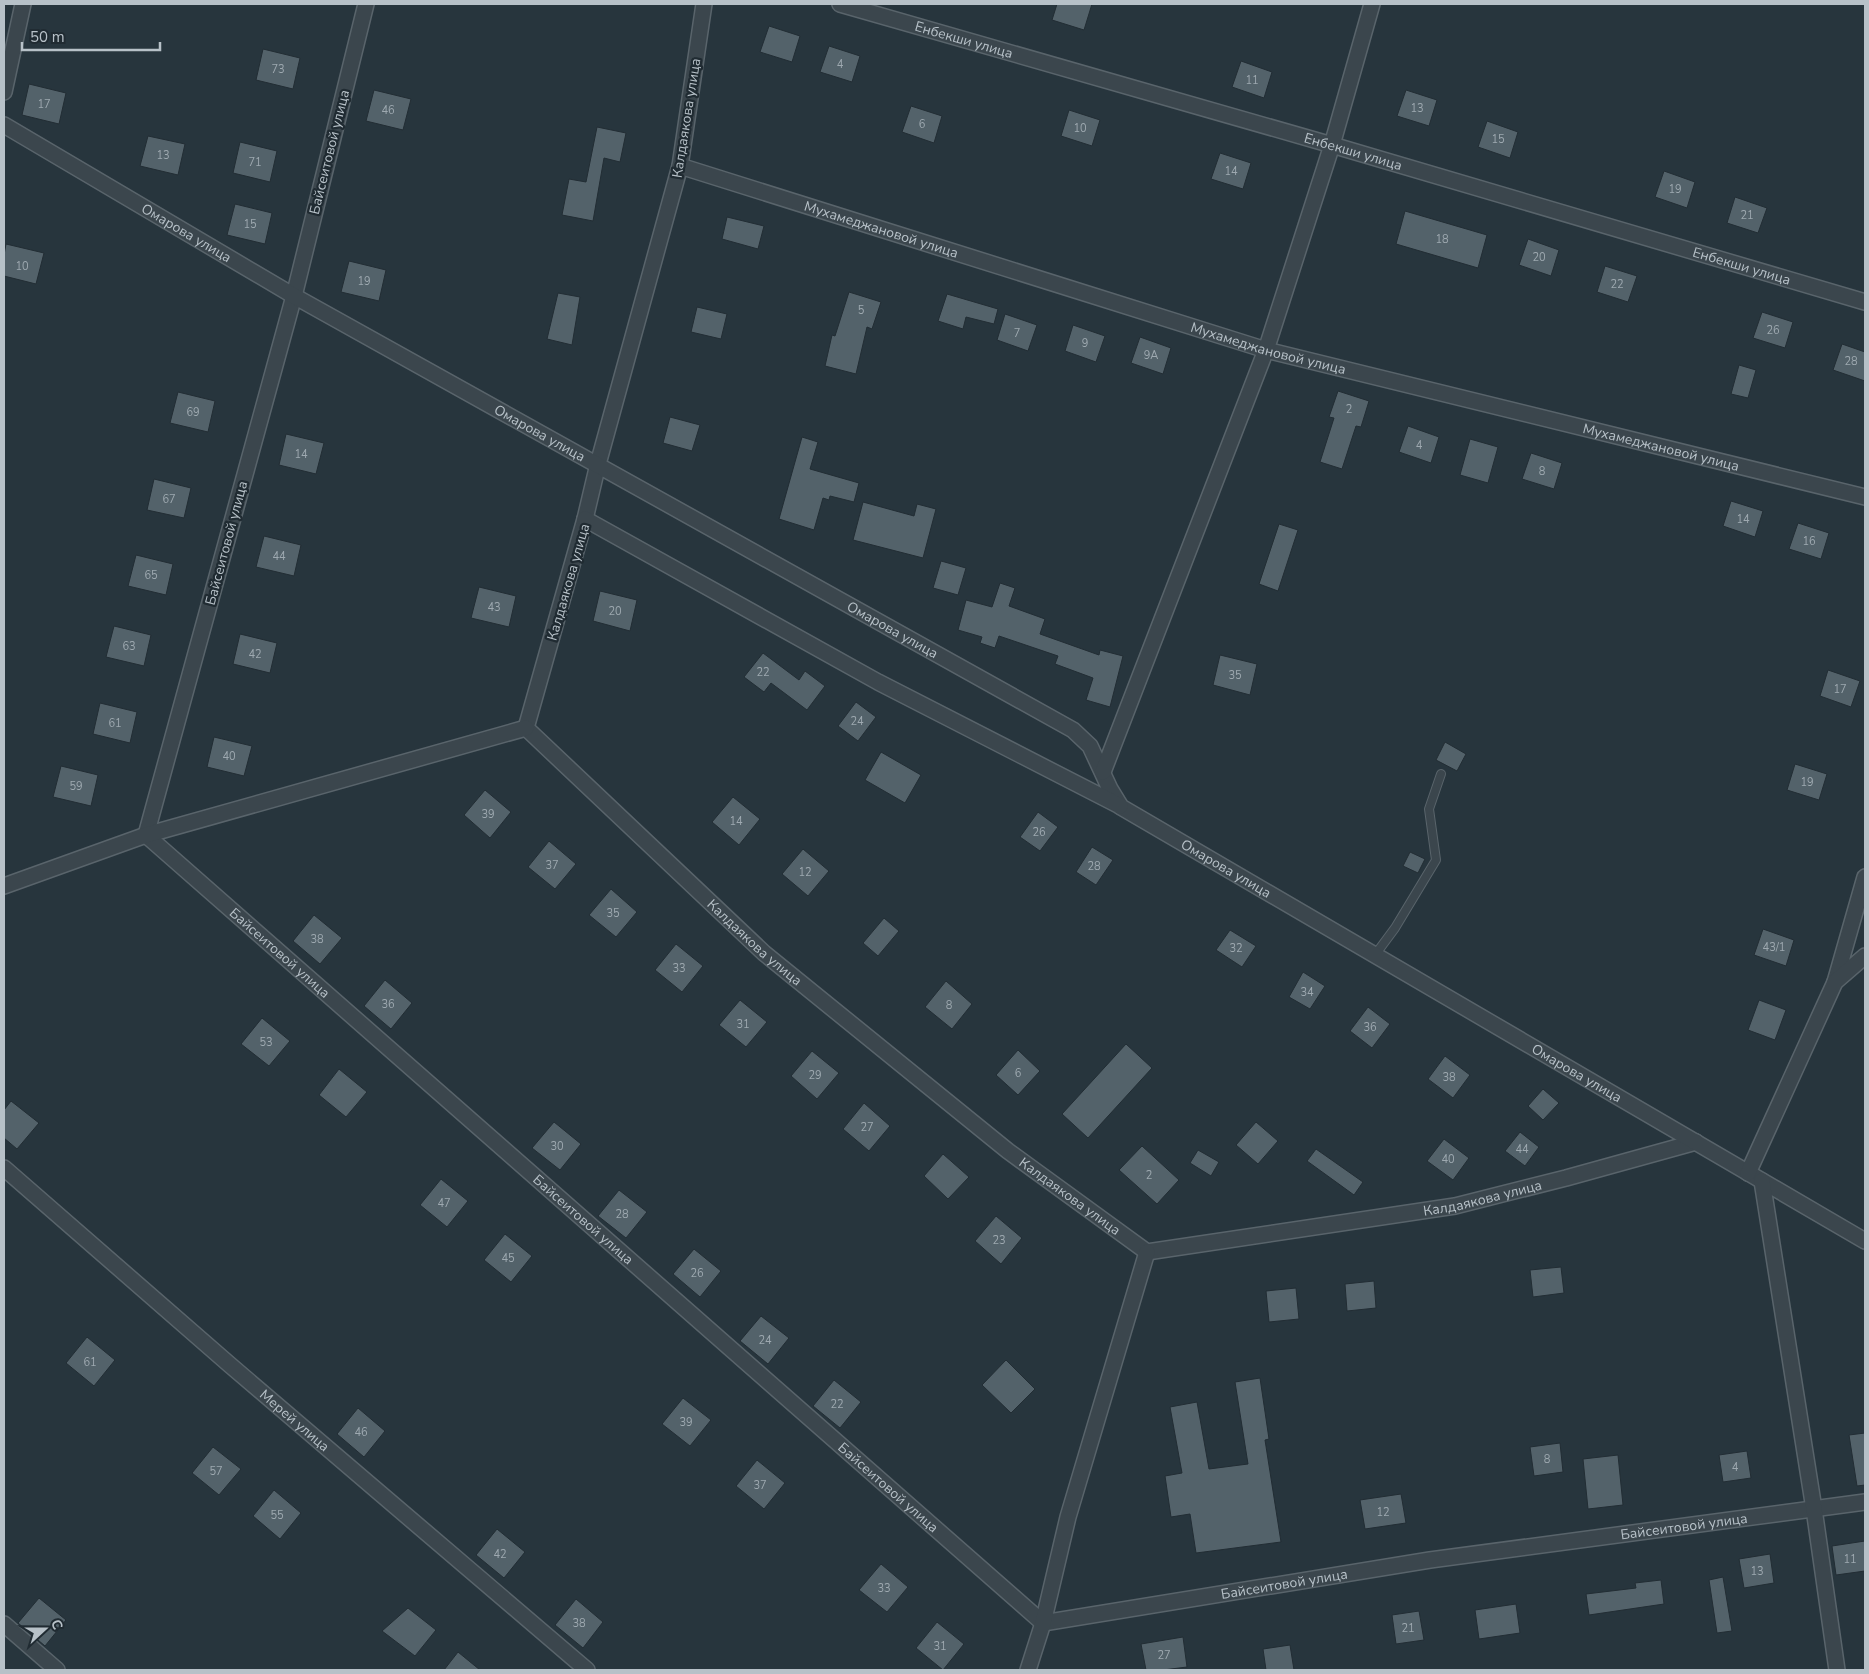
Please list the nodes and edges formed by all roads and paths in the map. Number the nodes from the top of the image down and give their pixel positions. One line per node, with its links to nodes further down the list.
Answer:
1 (23, 4): 6 (street)
2 (366, 4): 10 (street, Байсеитовой улица)
3 (704, 4): 9 (street, Калдаякова улица)
4 (840, 4): 8 (street, Енбекши улица)
5 (1372, 4): 8 (street)
6 (4, 92)
7 (4, 125): 10 (street, Омарова улица)
8 (1332, 145): 11 (street, Енбекши улица); 12 (street)
9 (680, 166): 12 (street, Мухамеджановой улица); 13 (street, Калдаякова улица)
10 (294, 296): 13 (street, Омарова улица); 20 (street, Байсеитовой улица)
11 (1865, 302)
12 (1266, 350): 14 (street, Мухамеджановой улица); 17 (street)
13 (598, 464): 15 (street, Калдаякова улица); 17 (street, Омарова улица)
14 (1865, 498)
15 (586, 519): 16 (street, Калдаякова улица); 19 (street)
16 (526, 728): 20 (street); 31 (street, Калдаякова улица)
17 (1103, 772): 19 (street, Омарова улица)
18 (1441, 774): 23 (lane)
19 (1121, 807): 23 (street, Омарова улица)
20 (146, 835): 22 (street); 34 (street, Байсеитовой улица)
21 (1865, 877): 25 (street)
22 (4, 886)
23 (1375, 954): 26 (street, Омарова улица)
24 (1865, 956): 25 (street)
25 (1835, 982): 28 (street)
26 (1696, 1142): 28 (street, Омарова улица); 31 (street, Калдаякова улица)
27 (4, 1168): 37 (street, Мерей улица)
28 (1748, 1173): 29 (street, Омарова улица)
29 (1762, 1181): 30 (street, Омарова улица); 33 (street)
30 (1865, 1241)
31 (1147, 1252): 34 (street)
32 (1865, 1502): 33 (street, Байсеитовой улица)
33 (1814, 1509): 34 (street, Байсеитовой улица); 39 (street)
34 (1043, 1623): 38 (street)
35 (4, 1624): 36 (street)
36 (57, 1670)
37 (587, 1670)
38 (1028, 1670)
39 (1837, 1670)

